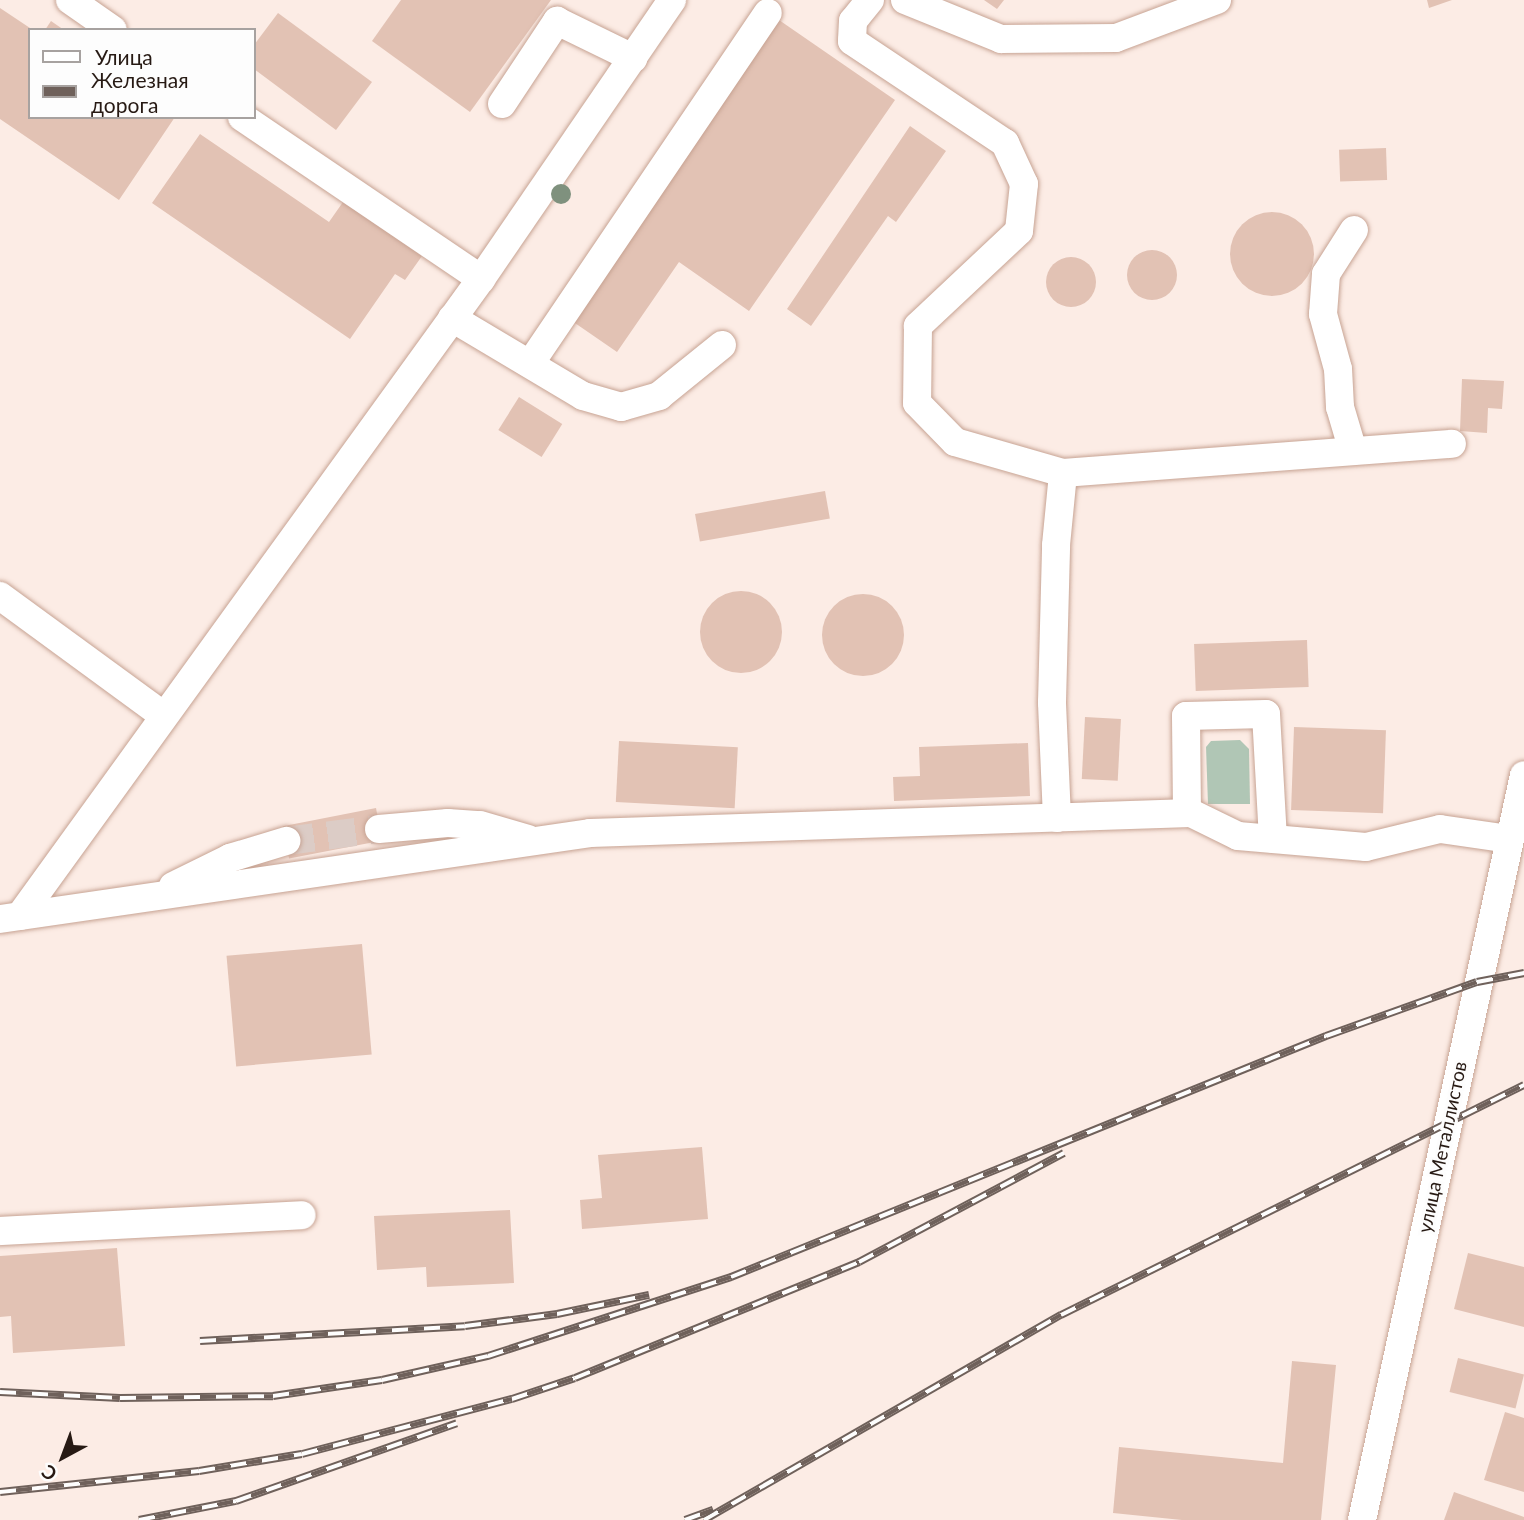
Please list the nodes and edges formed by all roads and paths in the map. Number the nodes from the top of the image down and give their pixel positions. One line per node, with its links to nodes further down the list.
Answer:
1 (69, 0): 7 (street)
2 (673, 0): 8 (street)
3 (870, 0): 18 (street)
4 (905, 0): 5 (street)
5 (1217, 0)
6 (768, 13): 15 (street)
7 (110, 28)
8 (633, 58): 9 (street); 12 (street)
9 (502, 104)
10 (245, 119): 12 (street)
11 (1354, 230): 17 (street)
12 (481, 279): 13 (street)
13 (452, 318): 15 (street); 20 (street)
14 (722, 345): 15 (street)
15 (530, 364)
16 (1452, 444): 17 (street)
17 (1353, 451): 18 (street)
18 (1063, 473): 23 (street)
19 (0, 596): 20 (street)
20 (164, 716): 30 (street)
21 (1524, 775): 26 (street, улица Металлистов)
22 (1187, 813): 23 (street); 25 (street); 25 (street)
23 (1057, 818): 28 (street)
24 (379, 829): 28 (street)
25 (1273, 839): 26 (street)
26 (1509, 839): 33 (street, улица Металлистов)
27 (286, 841): 29 (street)
28 (533, 841): 29 (street)
29 (155, 896): 30 (street)
30 (10, 917)
31 (302, 1215): 32 (street)
32 (0, 1231)
33 (1362, 1520)

